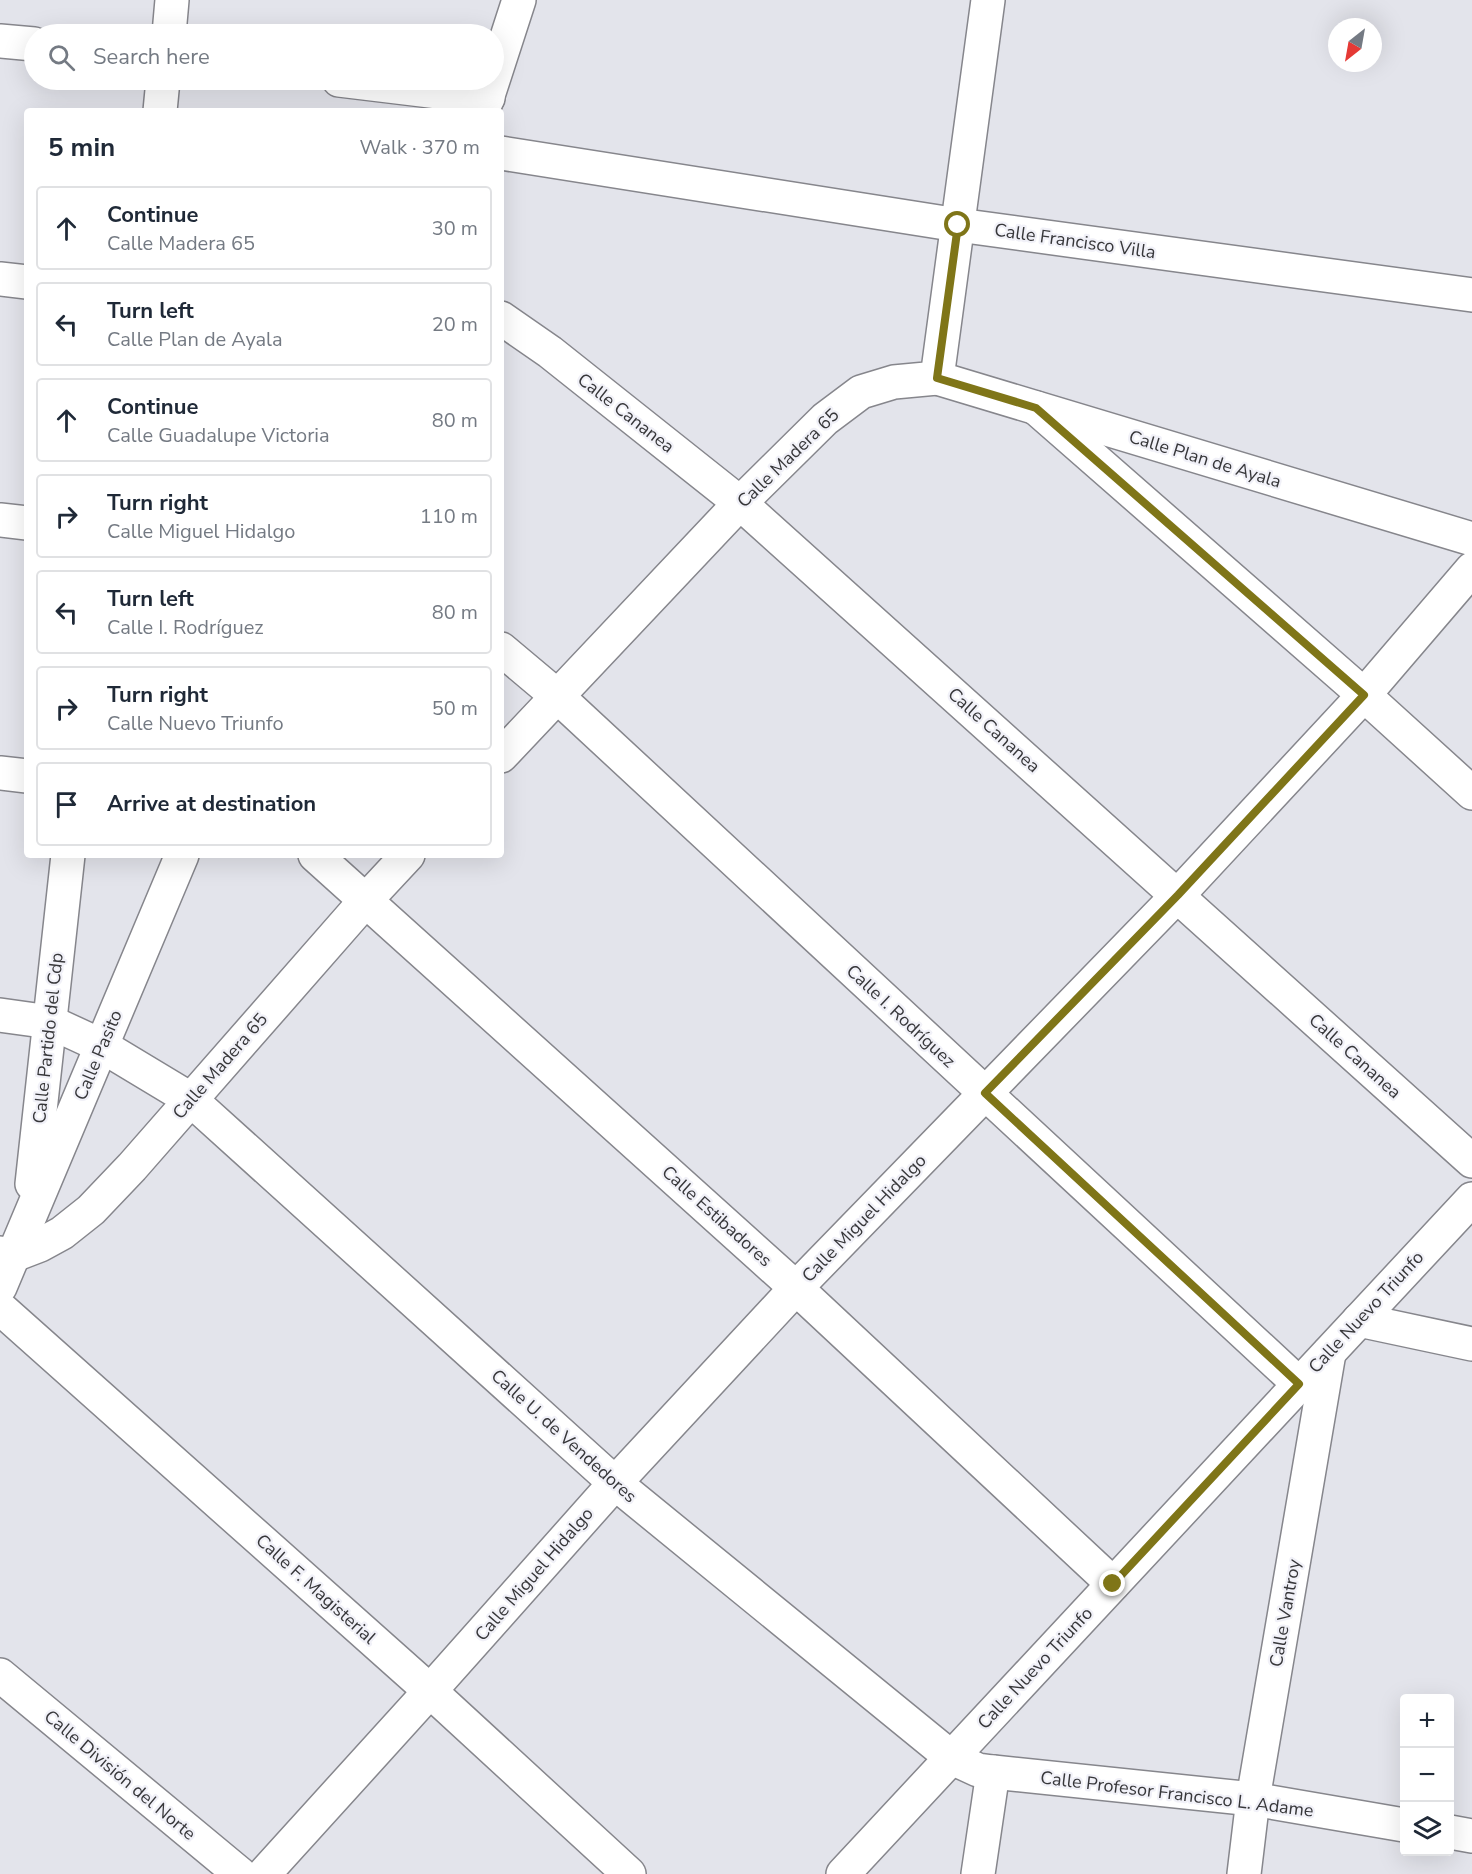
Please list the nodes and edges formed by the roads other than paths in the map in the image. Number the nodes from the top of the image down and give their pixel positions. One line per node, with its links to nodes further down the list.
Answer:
1 (172, 0): 4 (street)
2 (519, 0): 7 (street)
3 (988, 0): 14 (street)
4 (170, 24)
5 (0, 41): 6 (street)
6 (24, 43)
7 (504, 46)
8 (163, 90): 12 (street)
9 (397, 90): 11 (street)
10 (490, 90): 11 (street)
11 (485, 105)
12 (160, 108)
13 (504, 153): 14 (street, Calle Francisco Villa)
14 (958, 225): 17 (street, Calle Francisco Villa); 19 (street)
15 (0, 279): 16 (street)
16 (24, 282)
17 (1472, 296)
18 (504, 320): 21 (street, Calle Cananea)
19 (937, 378): 20 (street, Calle Plan de Ayala); 21 (street, Calle Madera 65)
20 (1036, 408): 24 (street, Calle Plan de Ayala); 27 (street)
21 (740, 503): 28 (street, Calle Madera 65); 37 (street, Calle Cananea)
22 (0, 520): 23 (street)
23 (24, 523)
24 (1472, 539)
25 (1472, 569): 27 (street, Calle Miguel Hidalgo)
26 (504, 652): 28 (street, Calle I. Rodríguez)
27 (1364, 695): 32 (street); 37 (street, Calle Miguel Hidalgo)
28 (557, 696): 29 (street, Calle Madera 65); 42 (street, Calle I. Rodríguez)
29 (504, 753)
30 (0, 773): 31 (street)
31 (24, 776)
32 (1472, 793)
33 (68, 858): 40 (street, Calle Partido del Cdp)
34 (181, 858): 41 (street, Calle Pasito)
35 (318, 858): 38 (street, Calle Estibadores)
36 (405, 858): 38 (street, Calle Madera 65)
37 (1178, 895): 42 (street, Calle Miguel Hidalgo); 44 (street, Calle Cananea)
38 (366, 900): 43 (street, Calle Madera 65); 49 (street, Calle Estibadores)
39 (0, 1015): 40 (street, Calle U. de Vendedores)
40 (50, 1022): 41 (street, Calle U. de Vendedores); 46 (street, Calle Partido del Cdp)
41 (102, 1046): 43 (street, Calle U. de Vendedores); 46 (street, Calle Pasito)
42 (985, 1093): 49 (street, Calle Miguel Hidalgo); 54 (street, Calle I. Rodríguez)
43 (190, 1099): 47 (street, Calle Madera 65); 55 (street, Calle U. de Vendedores)
44 (1472, 1161)
45 (1472, 1198): 51 (street, Calle Nuevo Triunfo)
46 (28, 1221): 47 (street, Calle Pasito)
47 (7, 1254): 48 (street, Calle Pasito)
48 (0, 1287)
49 (796, 1288): 55 (street, Calle Miguel Hidalgo); 56 (street, Calle Estibadores)
50 (0, 1308): 58 (street, Calle F. Magisterial)
51 (1359, 1320): 52 (street); 53 (street, Calle Nuevo Triunfo)
52 (1472, 1344)
53 (1329, 1353): 54 (street, Calle Nuevo Triunfo); 61 (street, Calle Vantroy)
54 (1299, 1384): 56 (street, Calle Nuevo Triunfo)
55 (615, 1483): 58 (street, Calle Miguel Hidalgo); 59 (street, Calle U. de Vendedores)
56 (1113, 1584): 59 (street, Calle Nuevo Triunfo)
57 (0, 1675): 65 (street, Calle División del Norte)
58 (430, 1691): 66 (street, Calle Miguel Hidalgo); 67 (street, Calle F. Magisterial)
59 (952, 1758): 60 (street, Calle Profesor Francisco L. Adame); 68 (street, Calle Nuevo Triunfo)
60 (993, 1772): 61 (street, Calle Profesor Francisco L. Adame); 69 (street)
61 (1253, 1799): 62 (street, Calle Profesor Francisco L. Adame); 70 (street, Calle Vantroy)
62 (1400, 1824)
63 (1454, 1833): 64 (street)
64 (1472, 1836)
65 (240, 1874)
66 (264, 1874)
67 (629, 1874)
68 (843, 1874)
69 (978, 1874)
70 (1244, 1874)

